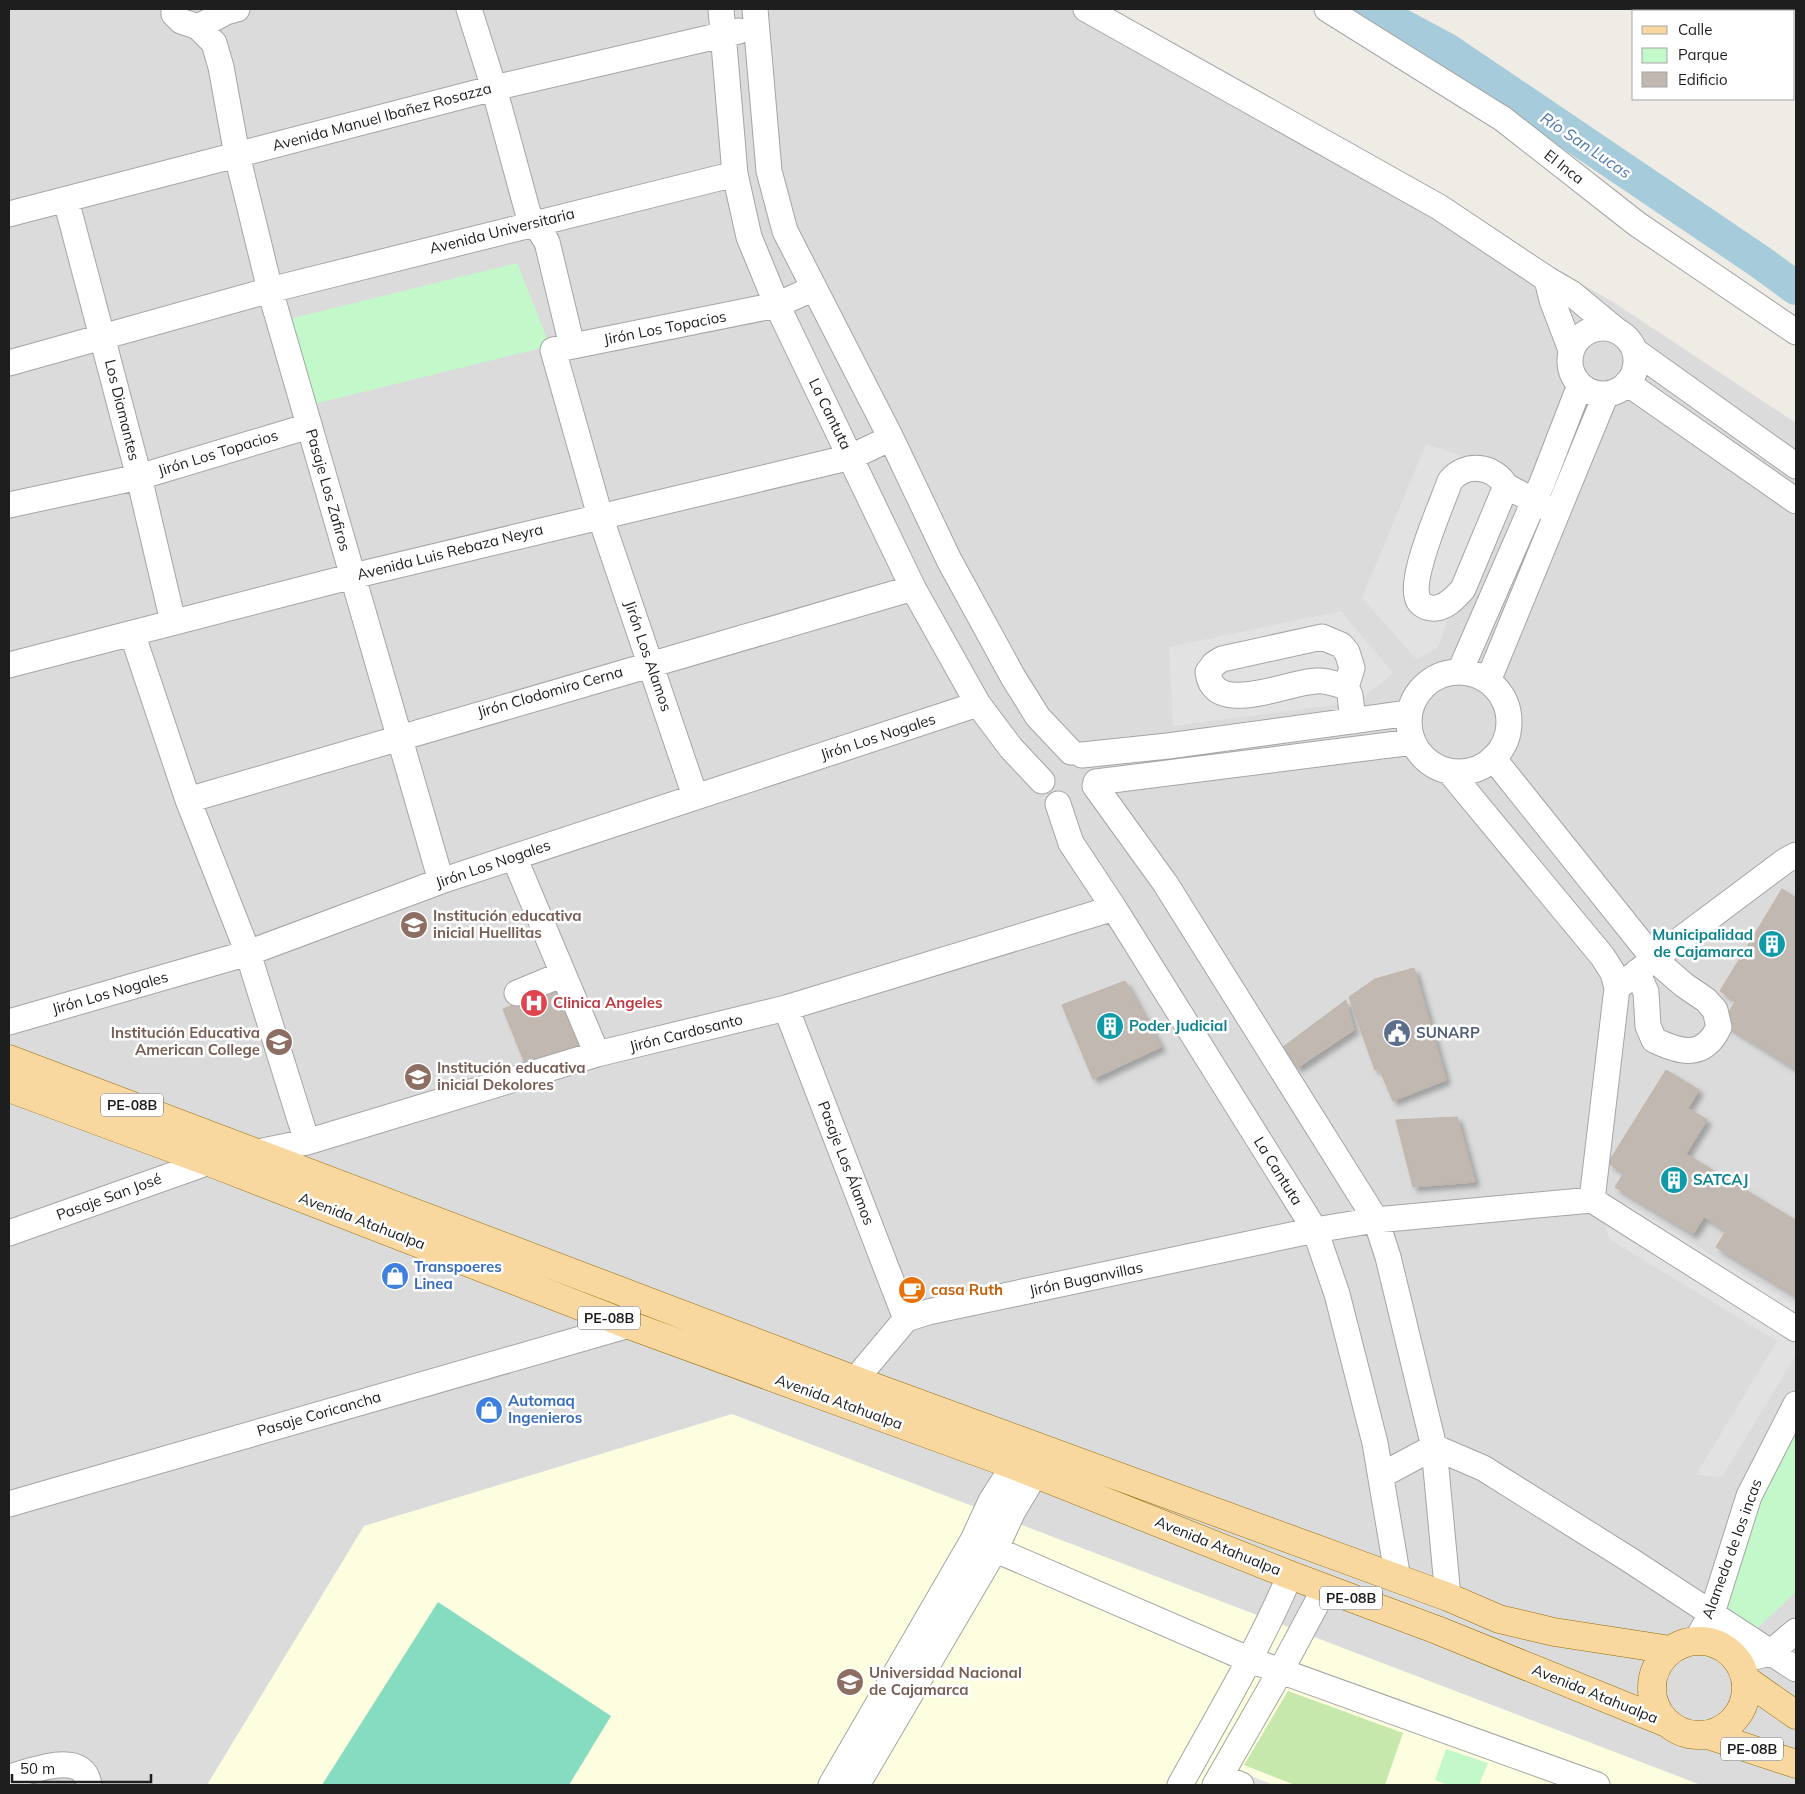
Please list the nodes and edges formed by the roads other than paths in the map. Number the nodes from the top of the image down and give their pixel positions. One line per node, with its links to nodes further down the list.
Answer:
1 (174, 9): 8 (street)
2 (237, 9): 8 (street)
3 (469, 9): 10 (street, Jirón Los Alamos)
4 (722, 9): 9 (street, La Cantuta)
5 (1086, 9): 16 (street)
6 (1326, 9): 21 (street, El Inca)
7 (755, 18): 9 (street, Avenida Manuel Ibañez Rosazza); 17 (street)
8 (198, 27): 11 (street, Pasaje Los Zafiros)
9 (723, 34): 10 (street, Avenida Manuel Ibañez Rosazza); 12 (street, La Cantuta)
10 (494, 88): 11 (street, Avenida Manuel Ibañez Rosazza); 15 (street, Jirón Los Alamos)
11 (237, 155): 13 (street, Avenida Manuel Ibañez Rosazza); 18 (street, Pasaje Los Zafiros)
12 (734, 174): 15 (street, Avenida Universitaria); 19 (street, La Cantuta)
13 (66, 200): 14 (street, Avenida Manuel Ibañez Rosazza); 22 (street, Los Diamantes)
14 (9, 214)
15 (534, 223): 18 (street, Avenida Universitaria); 23 (street, Jirón Los Alamos)
16 (1547, 279): 20 (street); 24 (street)
17 (814, 288): 19 (street, Jirón Los Topacios); 30 (street)
18 (270, 290): 22 (street, Avenida Universitaria); 29 (street, Pasaje Los Zafiros)
19 (777, 306): 23 (street, Jirón Los Topacios); 31 (street, La Cantuta)
20 (1617, 330): 24 (street); 25 (street)
21 (1796, 332)
22 (104, 338): 26 (street, Avenida Universitaria); 33 (street, Los Diamantes)
23 (562, 348): 39 (street, Jirón Los Alamos)
24 (1571, 350): 27 (street)
25 (1635, 351): 28 (street); 32 (street)
26 (9, 363)
27 (1580, 385): 28 (street); 35 (street)
28 (1617, 388): 36 (street); 38 (street)
29 (309, 426): 33 (street, Jirón Los Topacios); 40 (street, Pasaje Los Zafiros)
30 (891, 438): 31 (street, Avenida Luis Rebaza Neyra); 54 (street)
31 (851, 457): 39 (street, Avenida Luis Rebaza Neyra); 41 (street, La Cantuta)
32 (1796, 466)
33 (139, 476): 37 (street, Jirón Los Topacios); 42 (street, Los Diamantes)
34 (1506, 486): 34 (street); 35 (street)
35 (1534, 500): 38 (street); 46 (street)
36 (1796, 501)
37 (9, 505)
38 (1557, 513): 47 (street)
39 (600, 516): 40 (street, Avenida Luis Rebaza Neyra); 44 (street, Jirón Los Alamos)
40 (353, 576): 42 (street, Avenida Luis Rebaza Neyra); 52 (street, Pasaje Los Zafiros)
41 (913, 588): 44 (street, Jirón Clodomiro Cerna); 49 (street, La Cantuta)
42 (173, 622): 43 (street, Avenida Luis Rebaza Neyra)
43 (132, 633): 45 (street, Avenida Luis Rebaza Neyra); 60 (street)
44 (651, 663): 52 (street, Jirón Clodomiro Cerna); 59 (street, Jirón Los Alamos)
45 (9, 664)
46 (1460, 671): 47 (street); 50 (street)
47 (1488, 681): 55 (street)
48 (1346, 687): 48 (street); 51 (street)
49 (978, 704): 57 (street, La Cantuta); 59 (street, Jirón Los Nogales)
50 (1409, 713): 51 (street); 53 (street)
51 (1353, 720): 54 (street)
52 (400, 736): 60 (street, Jirón Clodomiro Cerna); 64 (street, Pasaje Los Zafiros)
53 (1413, 742): 56 (street); 58 (street)
54 (1076, 753): 57 (street); 58 (street)
55 (1493, 758): 56 (street); 67 (street)
56 (1449, 771): 69 (street)
57 (1042, 781): 61 (street, La Cantuta)
58 (1096, 784): 61 (street); 80 (street)
59 (695, 796): 63 (street, Jirón Los Nogales)
60 (188, 800): 66 (street)
61 (1058, 804): 65 (street, La Cantuta)
62 (1796, 855): 67 (street)
63 (514, 857): 64 (street, Jirón Los Nogales); 68 (street)
64 (441, 882): 66 (street, Jirón Los Nogales)
65 (1114, 908): 71 (street, Jirón Cardosanto); 81 (street, La Cantuta)
66 (248, 953): 72 (street, Jirón Los Nogales); 76 (street)
67 (1645, 966): 69 (street)
68 (563, 974): 70 (street); 73 (street)
69 (1617, 988): 79 (street)
70 (517, 993)
71 (786, 1008): 73 (street, Jirón Cardosanto); 83 (street, Pasaje Los Álamos)
72 (9, 1022)
73 (597, 1054): 76 (street, Jirón Cardosanto)
74 (9, 1059): 77 (main road, Avenida Atahualpa / PE-08B)
75 (9, 1088): 78 (main road, Avenida Atahualpa / PE-08B)
76 (307, 1142): 77 (street, Jirón Cardosanto)
77 (255, 1151): 78 (street, Pasaje San José); 86 (main road, Avenida Atahualpa / PE-08B)
78 (209, 1162): 82 (street, Pasaje San José); 84 (main road, Avenida Atahualpa / PE-08B)
79 (1592, 1200): 80 (street, Jirón Buganvillas); 85 (street)
80 (1376, 1220): 81 (street, Jirón Buganvillas); 89 (street)
81 (1315, 1230): 83 (street, Jirón Buganvillas); 91 (street, La Cantuta)
82 (9, 1233)
83 (906, 1319): 86 (street)
84 (629, 1325): 90 (main road, Avenida Atahualpa / PE-08B); 92 (street, Pasaje Coricancha)
85 (1796, 1330)
86 (855, 1380): 88 (main road, Avenida Atahualpa / PE-08B)
87 (1796, 1404): 98 (street, Alameda de los incas)
88 (1039, 1447): 90 (street); 95 (main road, Avenida Atahualpa / PE-08B)
89 (1434, 1447): 91 (street); 97 (street); 98 (street)
90 (1024, 1470): 93 (street); 94 (main road, Avenida Atahualpa / PE-08B)
91 (1382, 1475): 95 (street, La Cantuta)
92 (9, 1504)
93 (984, 1544): 103 (street); 114 (street); 115 (street)
94 (1290, 1575): 96 (main road, Avenida Atahualpa / PE-08B); 103 (street)
95 (1398, 1579): 97 (main road, Avenida Atahualpa / PE-08B)
96 (1325, 1588): 105 (street); 108 (main road, Avenida Atahualpa / PE-08B)
97 (1448, 1597): 101 (main road, PE-08B)
98 (1712, 1613): 100 (street, Alameda de los incas); 102 (street)
99 (1796, 1631): 102 (street)
100 (1696, 1641): 101 (main road, PE-08B); 106 (main road)
101 (1670, 1650): 108 (main road)
102 (1770, 1653): 104 (street); 106 (street)
103 (1250, 1660): 105 (street); 116 (street)
104 (1796, 1669)
105 (1281, 1670): 112 (street); 117 (street)
106 (1742, 1671): 107 (main road); 109 (main road, PE-08B)
107 (1796, 1715)
108 (1667, 1723): 109 (main road, PE-08B)
109 (1708, 1735): 110 (main road, PE-08B)
110 (1796, 1764)
111 (9, 1778): 113 (street)
112 (1225, 1782)
113 (89, 1785)
114 (831, 1785)
115 (857, 1785)
116 (1180, 1785)
117 (1597, 1785)

